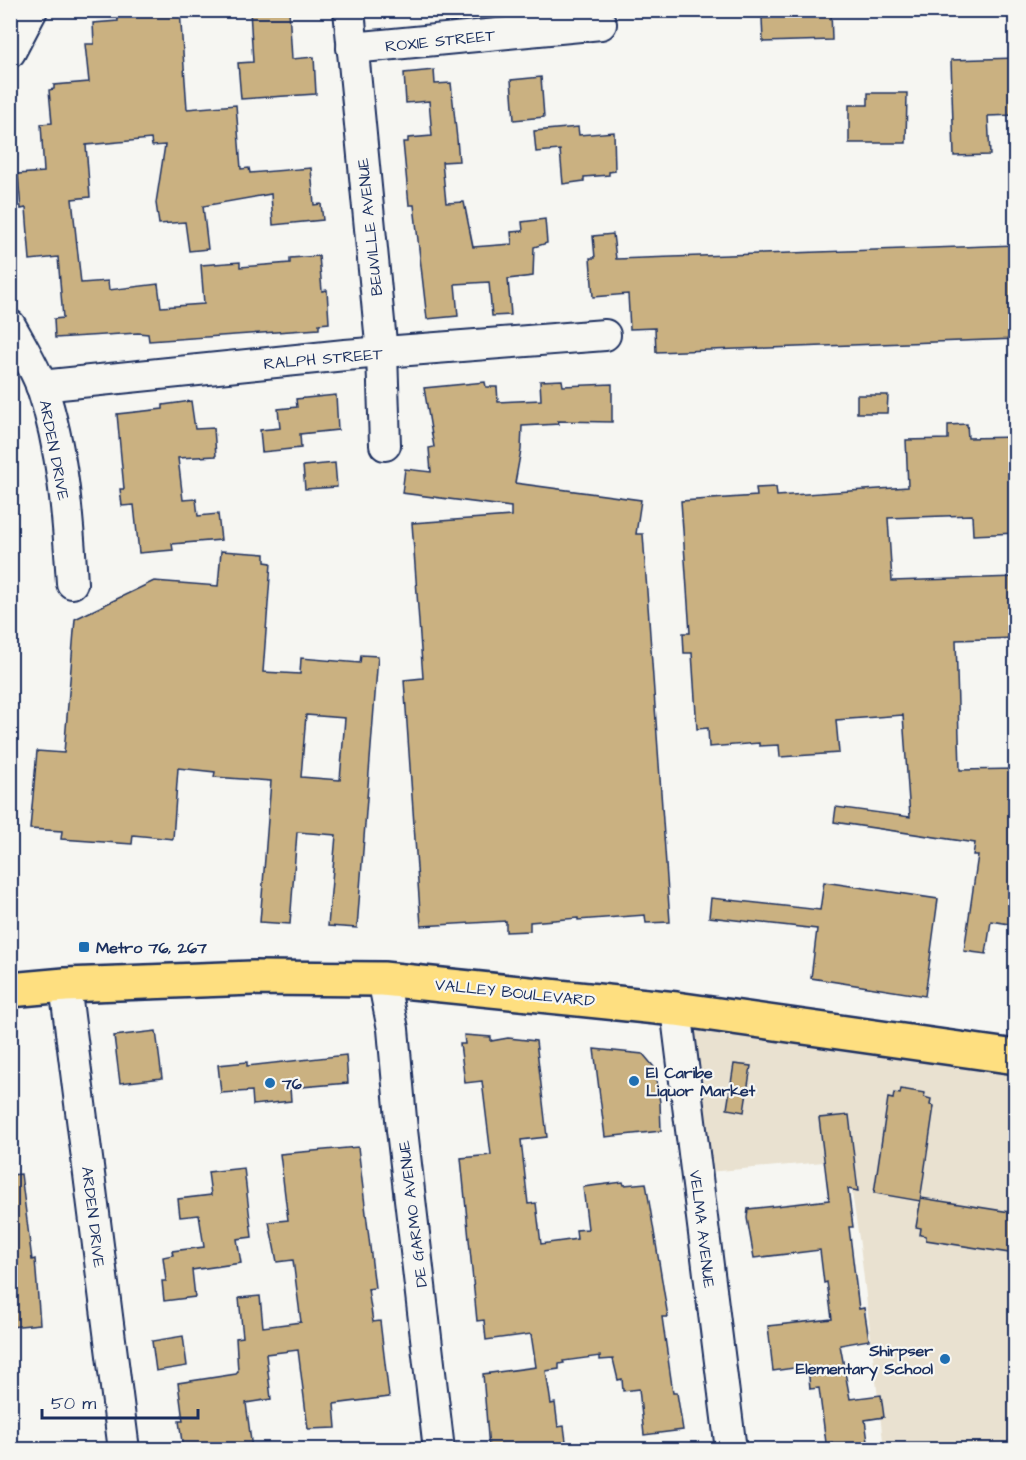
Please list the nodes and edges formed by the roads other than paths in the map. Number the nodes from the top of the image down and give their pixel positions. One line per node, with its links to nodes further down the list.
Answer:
1 (32, 10): 5 (street)
2 (349, 10): 4 (street, BEUVILLE AVENUE)
3 (601, 24): 4 (street, ROXIE STREET)
4 (352, 48): 8 (street, BEUVILLE AVENUE)
5 (10, 52)
6 (10, 325): 9 (street, ARDEN DRIVE)
7 (605, 335): 8 (street, RALPH STREET)
8 (382, 353): 9 (street, RALPH STREET); 10 (street, BEUVILLE AVENUE)
9 (41, 386): 11 (street, ARDEN DRIVE)
10 (385, 445)
11 (72, 583)
12 (383, 979): 13 (main road, VALLEY BOULEVARD); 15 (main road, VALLEY BOULEVARD); 18 (street, DE GARMO AVENUE)
13 (65, 985): 14 (main road, VALLEY BOULEVARD); 17 (street, ARDEN DRIVE)
14 (10, 990)
15 (676, 1009): 16 (main road, VALLEY BOULEVARD); 19 (street, VELMA AVENUE)
16 (1016, 1057)
17 (124, 1449)
18 (439, 1449)
19 (731, 1449)

